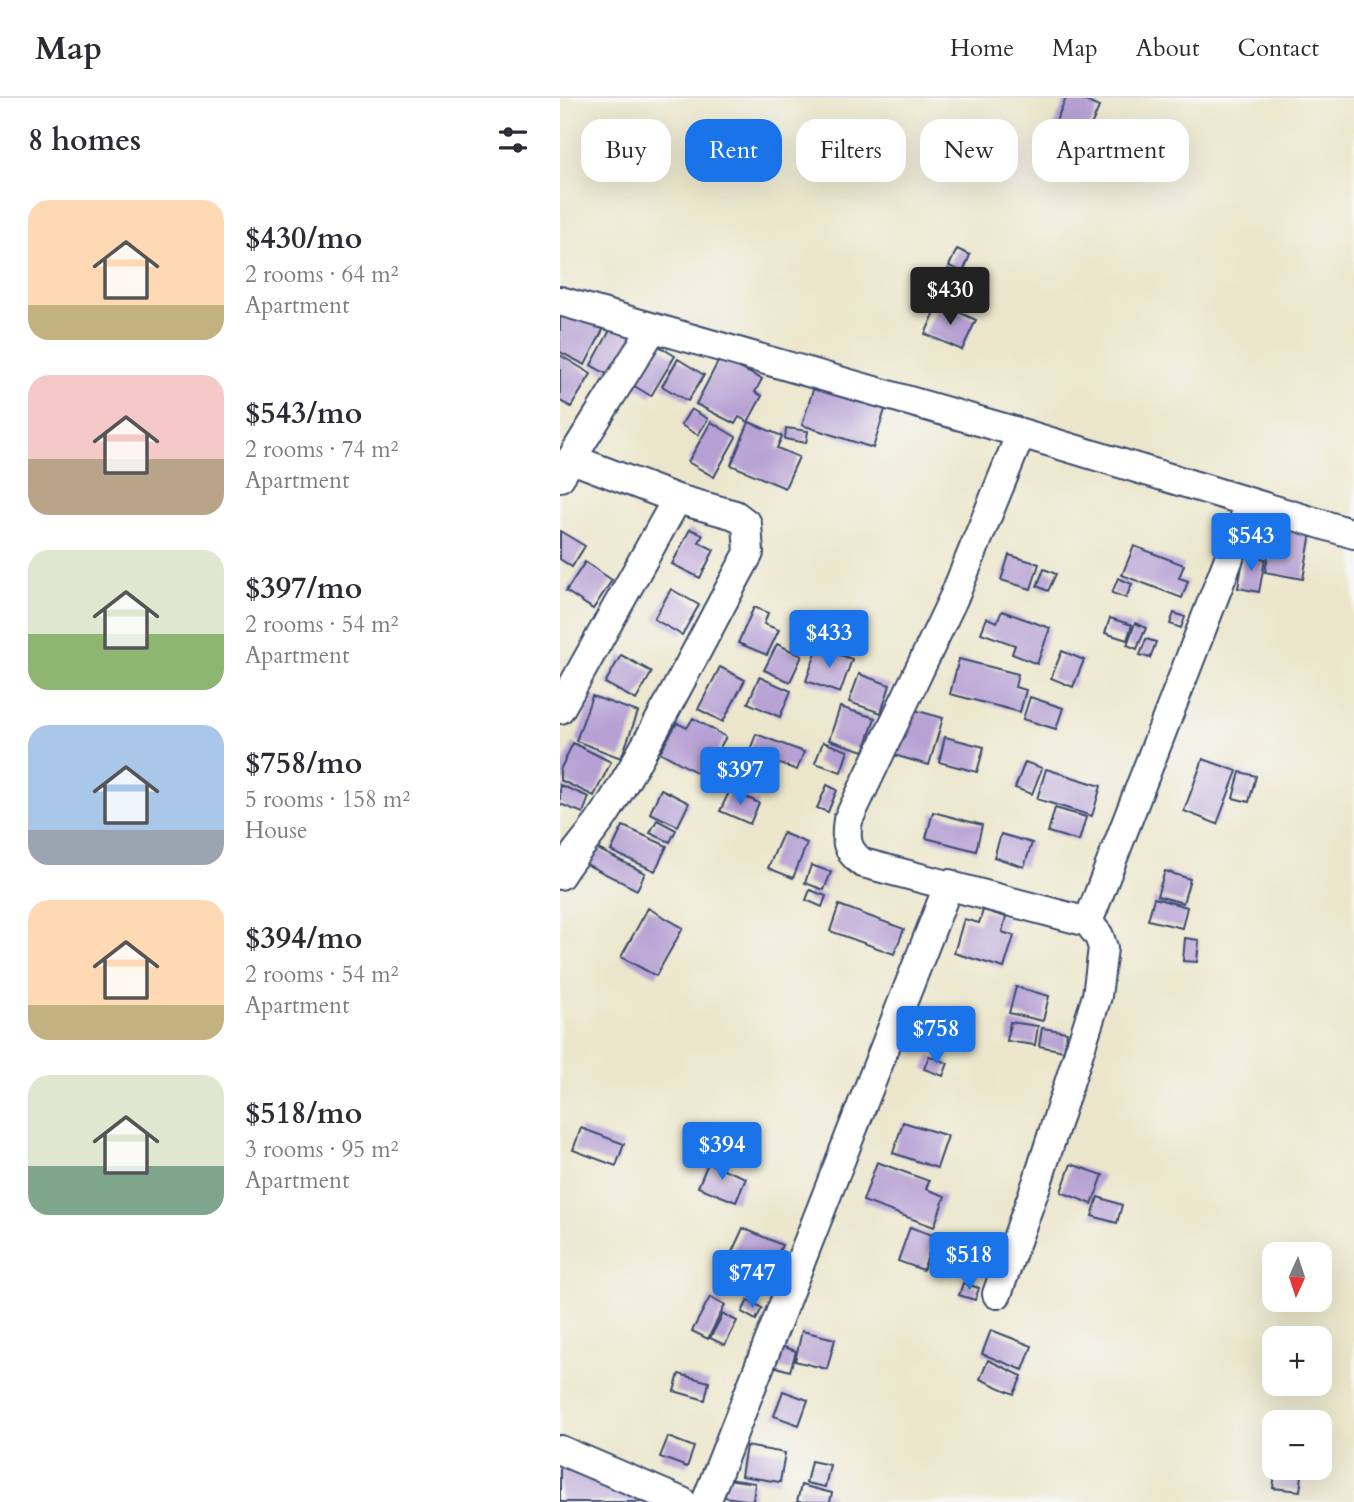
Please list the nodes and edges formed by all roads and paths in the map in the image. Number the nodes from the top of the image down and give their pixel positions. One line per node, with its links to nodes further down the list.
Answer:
1 (560, 301): 2 (street)
2 (653, 328): 3 (street); 4 (street)
3 (1021, 433): 6 (street); 11 (street)
4 (566, 468): 5 (street)
5 (677, 499): 8 (street); 9 (street)
6 (1250, 504): 7 (street); 12 (street)
7 (1354, 534)
8 (560, 709)
9 (568, 846): 10 (street)
10 (560, 875)
11 (949, 884): 12 (street); 16 (street)
12 (1088, 922): 13 (street)
13 (997, 1294)
14 (560, 1450): 15 (street)
15 (682, 1502)
16 (706, 1502)

